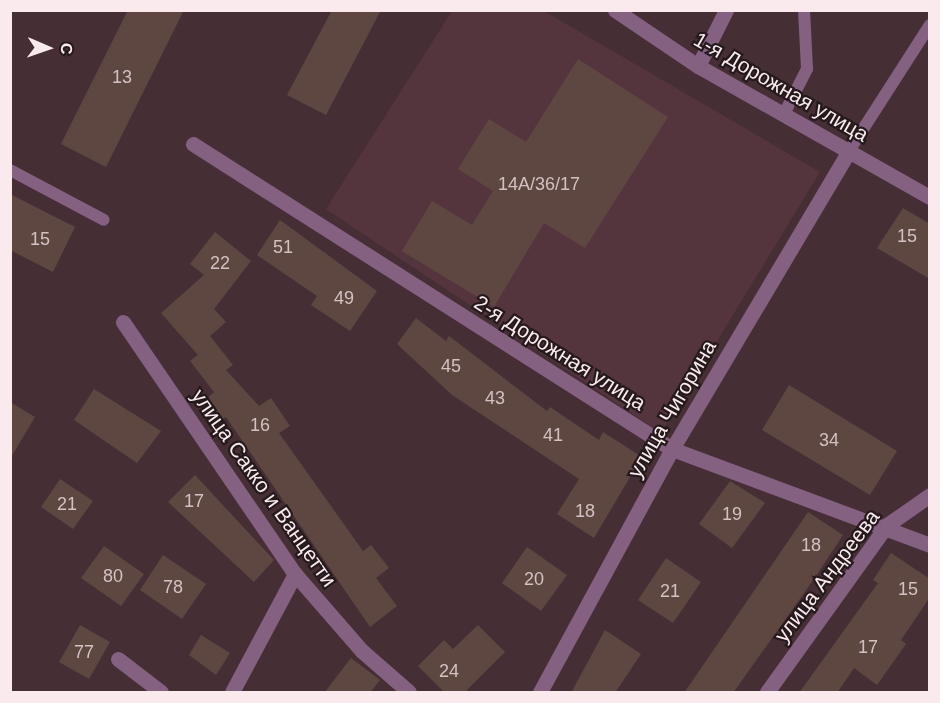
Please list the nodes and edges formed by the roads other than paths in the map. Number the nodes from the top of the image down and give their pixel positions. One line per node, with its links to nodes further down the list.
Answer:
1 (615, 10): 5 (street, 1-я Дорожная улица)
2 (726, 10): 5 (street)
3 (804, 10): 6 (lane)
4 (930, 25): 8 (lane)
5 (698, 66): 6 (street, 1-я Дорожная улица)
6 (784, 114): 8 (street, 1-я Дорожная улица)
7 (193, 144): 13 (street, 2-я Дорожная улица)
8 (849, 151): 10 (street, 1-я Дорожная улица); 13 (street, улица Чигорина)
9 (10, 170): 11 (lane)
10 (930, 196)
11 (104, 220)
12 (123, 322): 17 (street, улица Сакко и Ванцетти)
13 (672, 449): 15 (street, 2-я Дорожная улица); 22 (street, улица Чигорина)
14 (930, 495): 15 (street, улица Андреева)
15 (887, 525): 16 (street, 2-я Дорожная улица); 23 (street, улица Андреева)
16 (930, 545)
17 (296, 574): 20 (street); 21 (street, улица Сакко и Ванцетти)
18 (118, 659): 19 (street)
19 (161, 693)
20 (232, 693)
21 (409, 693)
22 (540, 693)
23 (767, 693)

